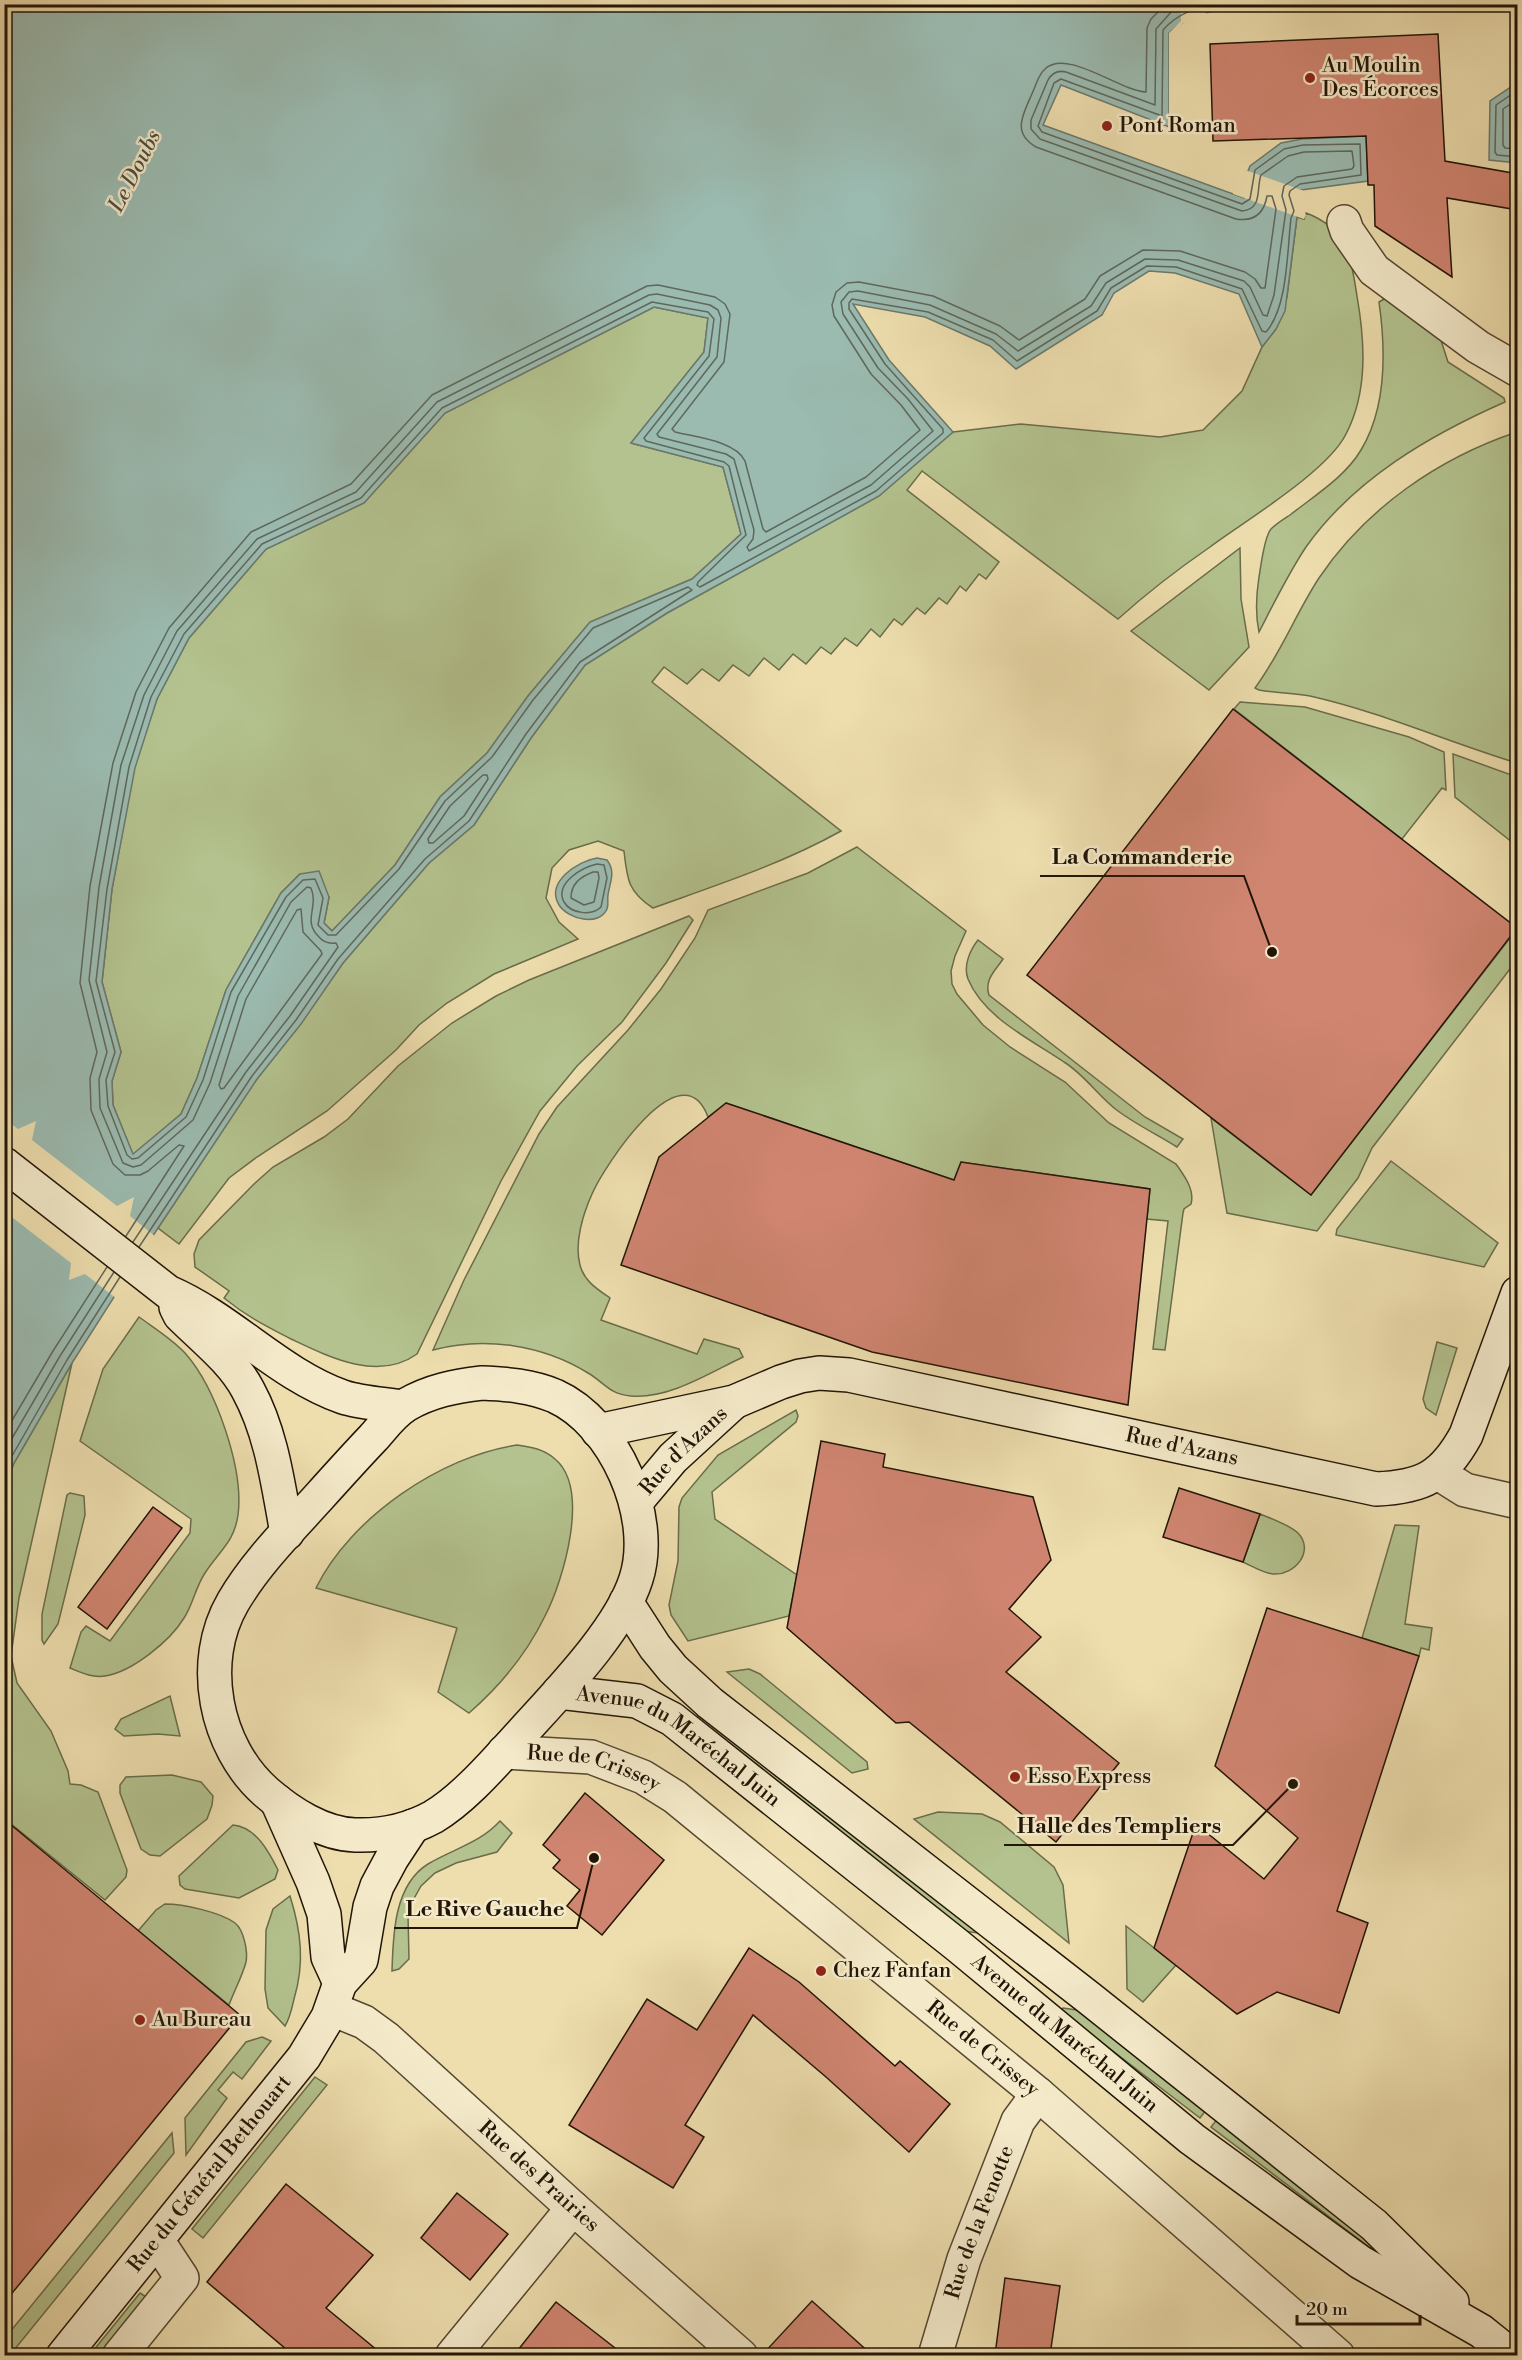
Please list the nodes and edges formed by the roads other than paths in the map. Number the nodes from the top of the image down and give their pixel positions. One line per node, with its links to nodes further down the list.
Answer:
1 (1344, 222): 2 (street)
2 (1518, 370)
3 (4, 1164): 4 (street)
4 (168, 1292): 7 (street); 12 (street)
5 (1518, 1293): 9 (street, Rue d'Azans)
6 (734, 1402): 8 (street, Rue d'Azans); 9 (street, Rue d'Azans); 10 (street, Rue d'Azans)
7 (403, 1407): 8 (street); 12 (street)
8 (598, 1431): 10 (street)
9 (1438, 1473): 11 (street)
10 (636, 1502): 13 (street)
11 (1518, 1502)
12 (287, 1533): 16 (street)
13 (626, 1602): 14 (street); 22 (street, Avenue du Maréchal Juin)
14 (559, 1692): 15 (street); 22 (street, Avenue du Maréchal Juin)
15 (504, 1752): 17 (street); 19 (street, Rue de Crissey)
16 (277, 1802): 17 (street); 18 (street)
17 (413, 1826): 18 (street, Rue du Général Bethouart)
18 (336, 1996): 20 (street, Rue des Prairies); 21 (street, Rue du Général Bethouart)
19 (1038, 2094): 27 (street, Rue de la Fenotte); 28 (street, Rue de Crissey)
20 (573, 2208): 25 (street); 26 (street, Rue des Prairies)
21 (157, 2240): 23 (street, Rue du Général Bethouart); 24 (street)
22 (1480, 2331): 29 (street, Avenue du Maréchal Juin)
23 (63, 2355)
24 (119, 2355)
25 (452, 2355)
26 (741, 2355)
27 (934, 2355)
28 (1338, 2355)
29 (1512, 2355)

